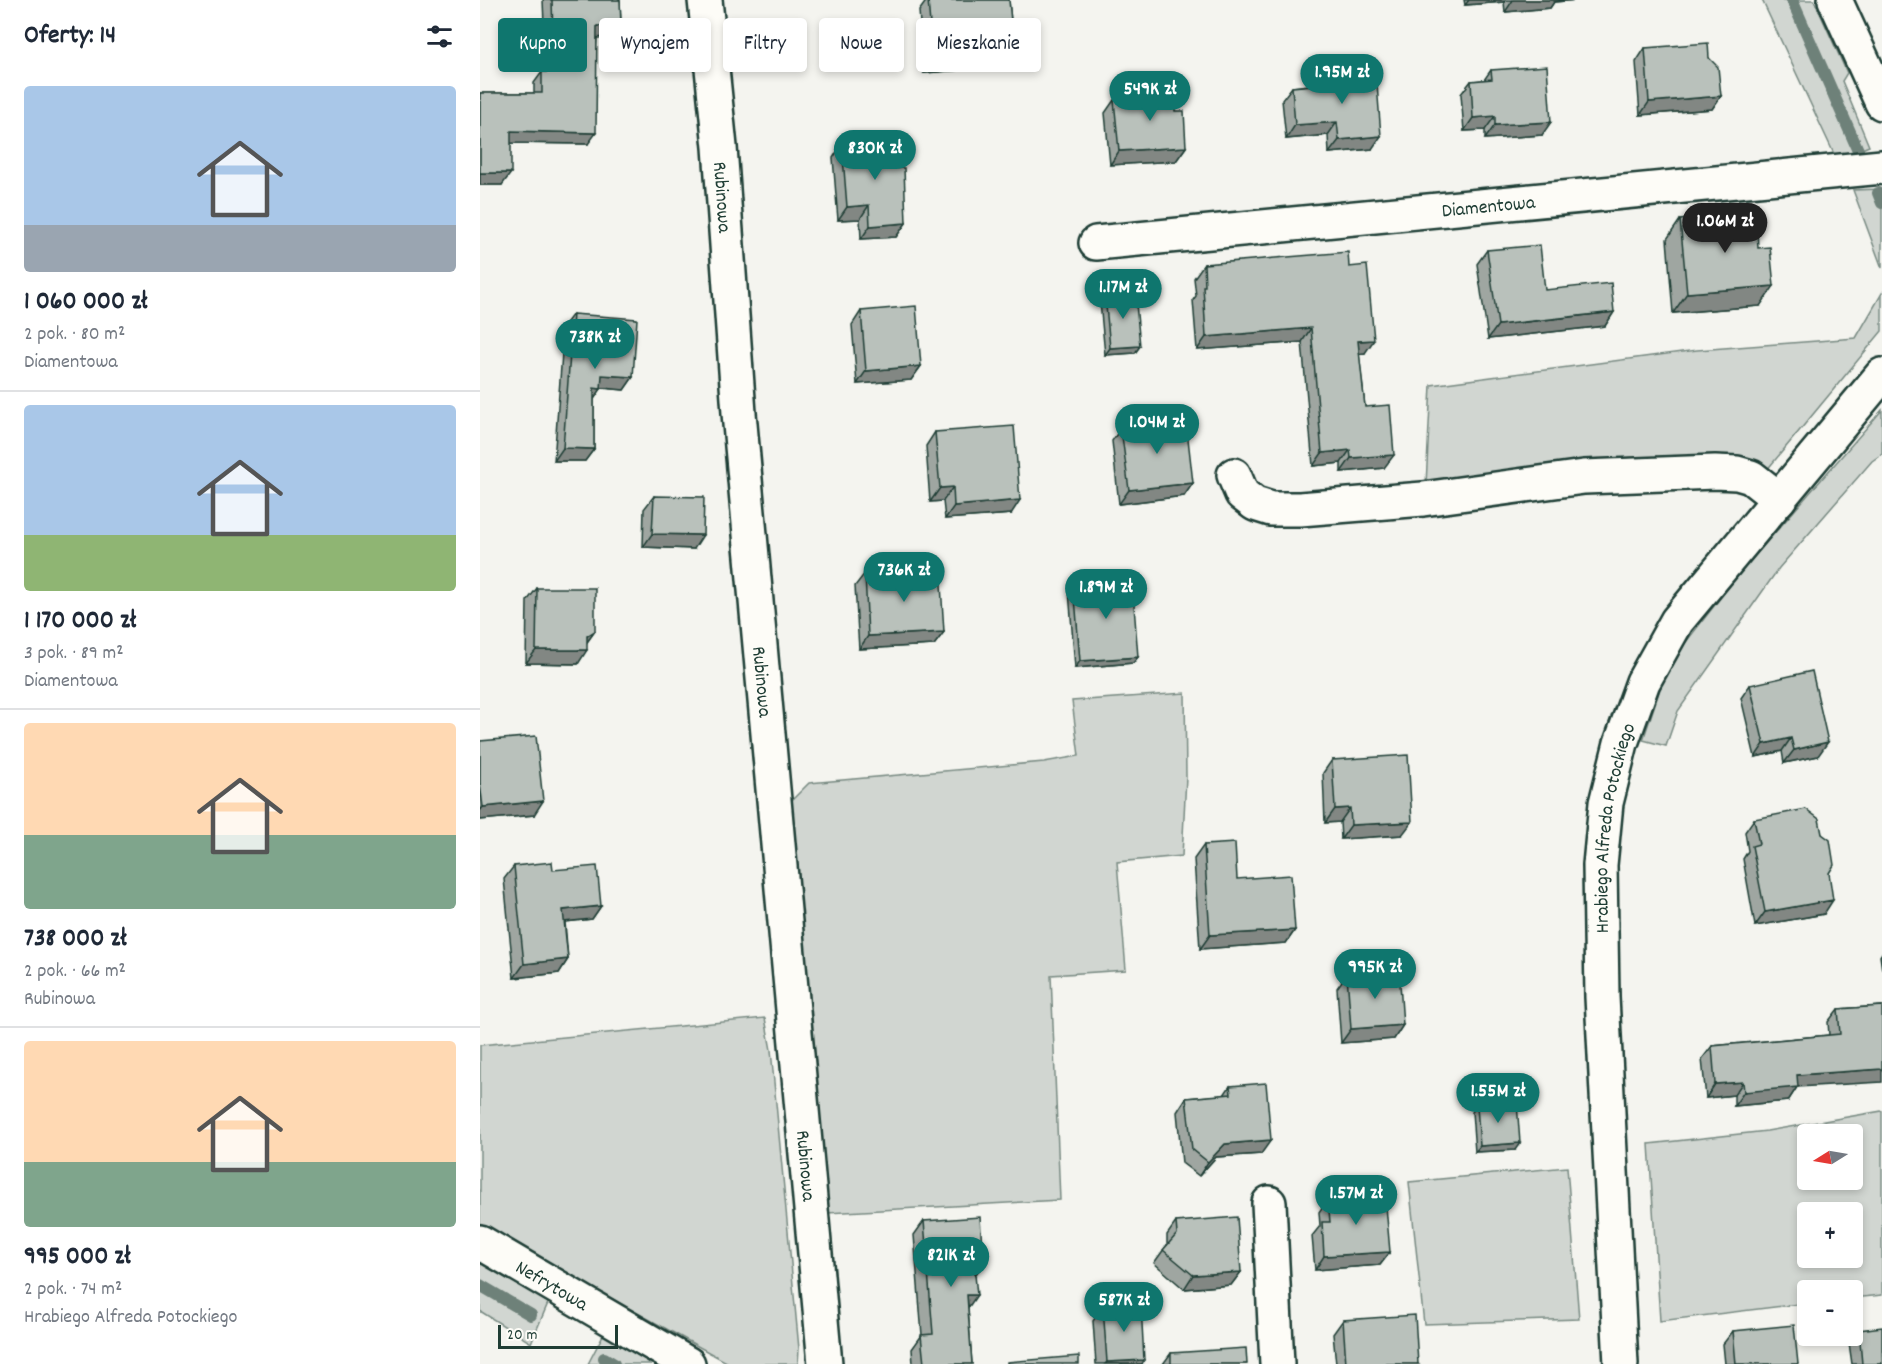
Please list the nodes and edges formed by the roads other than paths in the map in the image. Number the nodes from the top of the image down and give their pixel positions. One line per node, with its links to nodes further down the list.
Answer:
1 (705, 0): 12 (street, Rubinowa)
2 (1835, 0): 3 (street)
3 (1882, 103)
4 (1882, 167): 5 (street, Diamentowa)
5 (1096, 243)
6 (1882, 375): 8 (street, Hrabiego Alfreda Potockiego)
7 (1234, 476): 8 (street)
8 (1779, 499): 14 (street, Hrabiego Alfreda Potockiego)
9 (1269, 1203): 13 (street)
10 (480, 1242): 11 (street, Nefrytowa)
11 (688, 1364)
12 (825, 1364)
13 (1277, 1364)
14 (1621, 1364)

